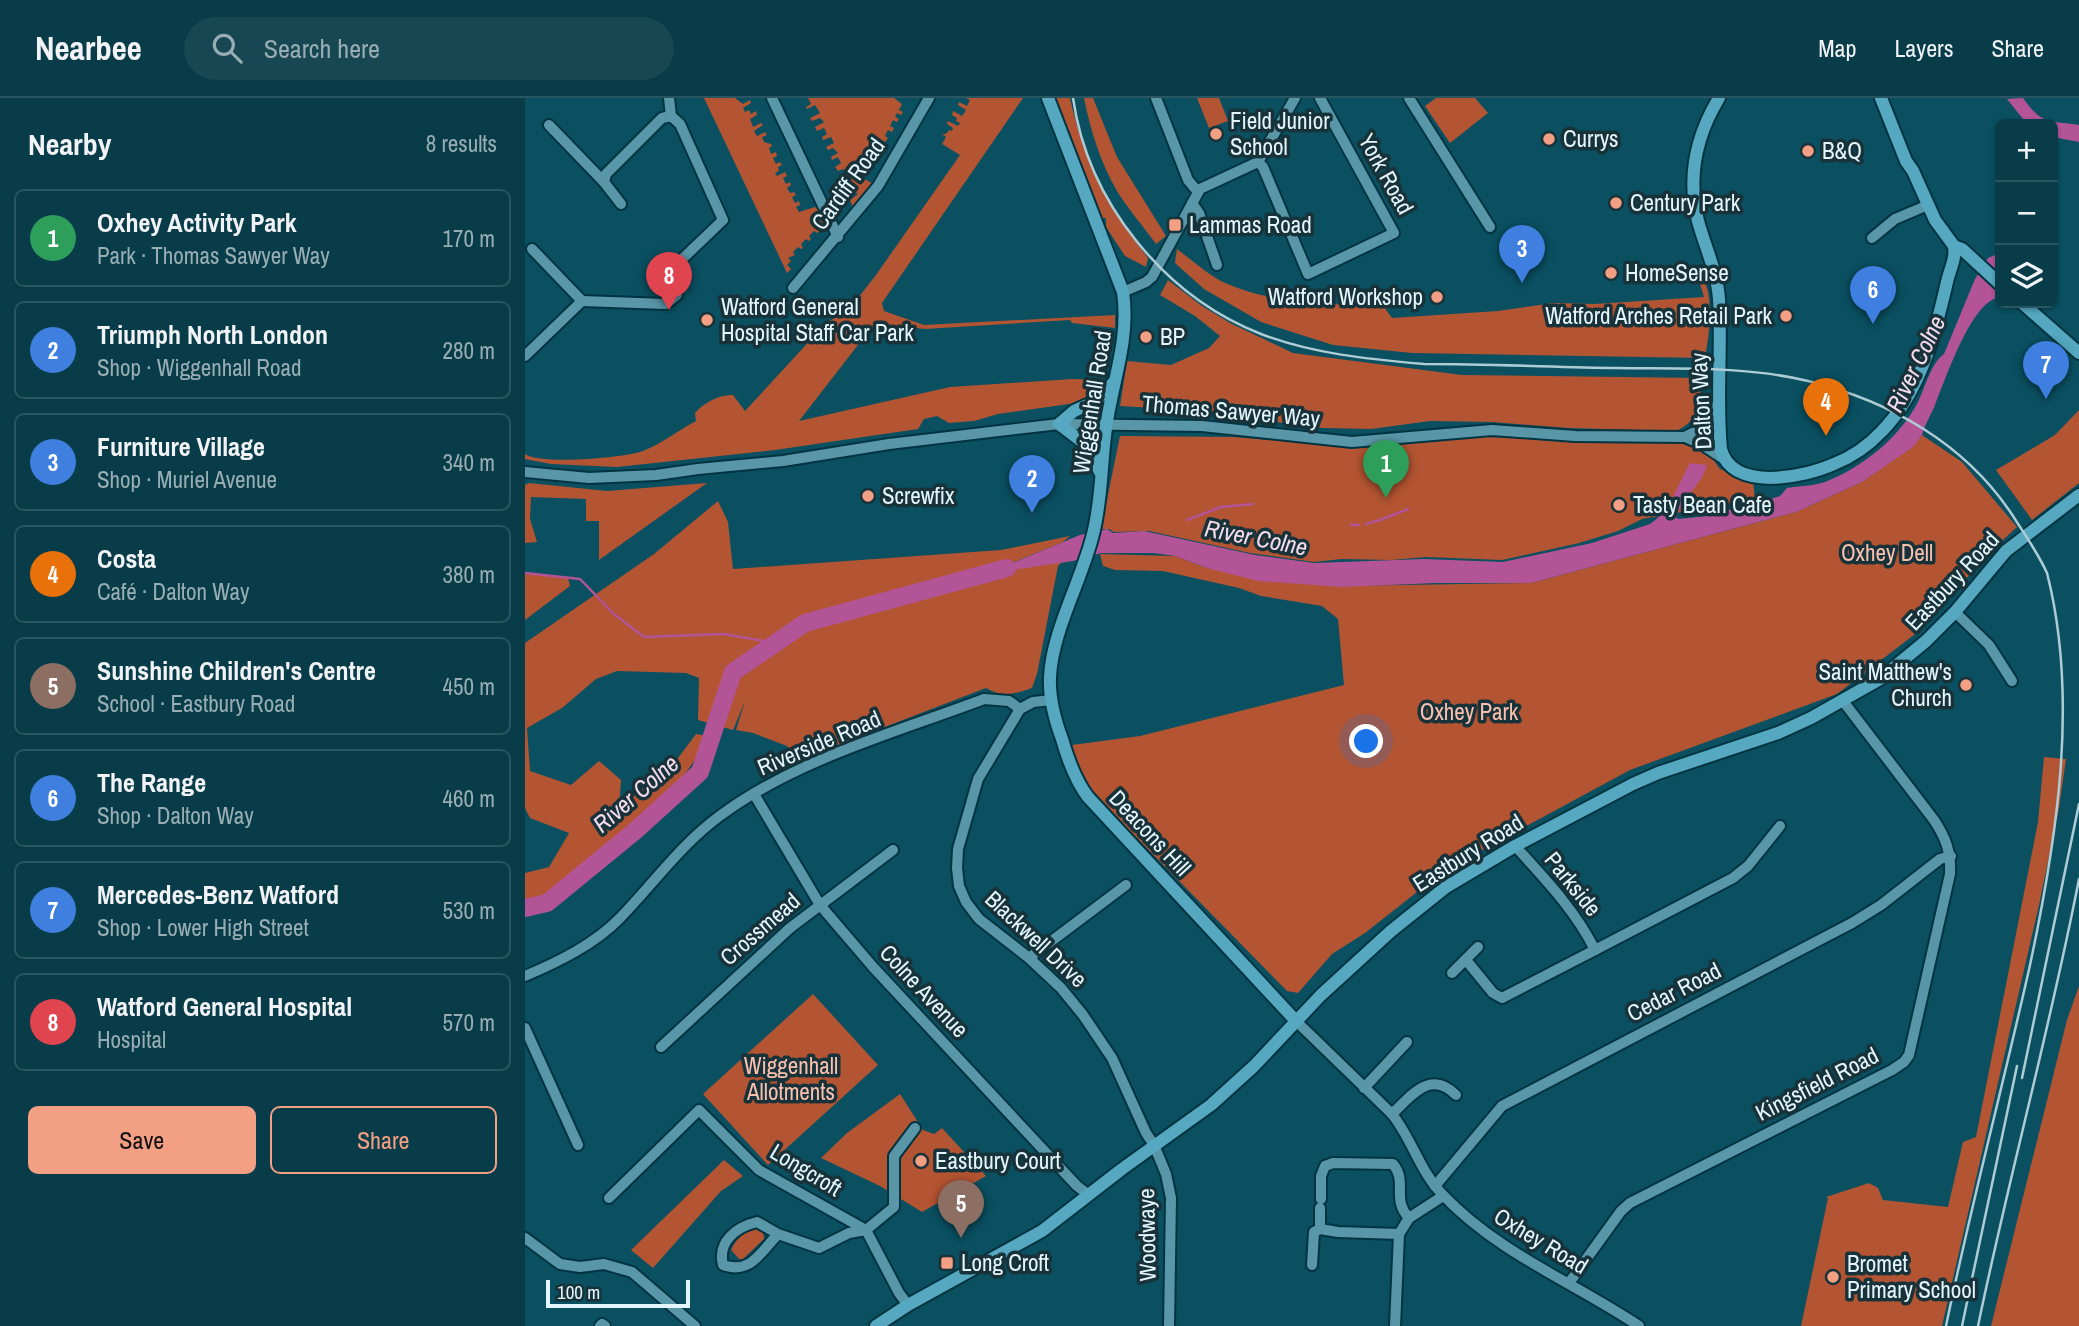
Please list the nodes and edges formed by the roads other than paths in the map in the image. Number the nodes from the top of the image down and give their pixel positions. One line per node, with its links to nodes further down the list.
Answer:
1 (669, 98): 11 (street)
2 (772, 98): 20 (street)
3 (1048, 98): 29 (main road, Wiggenhall Road)
4 (1156, 98): 15 (street)
5 (1295, 98): 13 (street)
6 (1320, 98): 13 (street, York Road)
7 (1409, 98): 19 (street)
8 (1719, 98): 35 (main road, Dalton Way)
9 (1881, 98): 18 (main road)
10 (927, 99): 20 (street, Cardiff Road)
11 (671, 116): 14 (street); 30 (street)
12 (549, 125): 14 (street)
13 (1258, 162): 15 (street)
14 (604, 182): 16 (street)
15 (1198, 192): 17 (street)
16 (621, 204)
17 (1192, 204): 24 (street); 29 (street)
18 (1928, 205): 21 (street); 22 (main road)
19 (1490, 227)
20 (838, 237): 28 (street, Cardiff Road)
21 (1872, 238)
22 (1954, 246): 25 (main road); 26 (main road, Dalton Way)
23 (532, 249): 30 (street)
24 (1217, 265)
25 (1979, 267): 26 (main road); 27 (main road)
26 (1952, 268): 39 (main road, Dalton Way)
27 (1995, 280)
28 (793, 288)
29 (1123, 292): 34 (main road, Wiggenhall Road)
30 (582, 301): 33 (street)
31 (2028, 308): 32 (main road)
32 (2079, 353)
33 (525, 356)
34 (1113, 383): 36 (main road); 37 (main road, Wiggenhall Road)
35 (1718, 403): 38 (street); 39 (main road, Dalton Way)
36 (1059, 424): 37 (street, Thomas Sawyer Way); 40 (street, Thomas Sawyer Way); 41 (main road)
37 (1106, 424): 38 (street, Thomas Sawyer Way); 41 (main road, Wiggenhall Road)
38 (1685, 438): 39 (street, Thomas Sawyer Way)
39 (1724, 458)
40 (525, 471)
41 (1100, 472): 44 (main road, Wiggenhall Road)
42 (2079, 495): 43 (main road, Eastbury Road)
43 (1955, 612): 45 (street); 47 (main road, Eastbury Road)
44 (1058, 637): 46 (main road, Deacons Hill)
45 (2012, 681)
46 (1052, 700): 48 (street); 62 (main road, Deacons Hill)
47 (1843, 701): 51 (main road, Eastbury Road); 53 (street)
48 (1020, 709): 49 (street, Riverside Road); 58 (street, Blackwell Drive)
49 (754, 794): 55 (street, Colne Avenue); 61 (street, Riverside Road)
50 (1780, 825): 57 (street, Parkside)
51 (1515, 846): 57 (street, Parkside); 62 (main road, Eastbury Road)
52 (893, 850): 55 (street, Crossmead)
53 (1951, 856): 72 (street, Cedar Road); 83 (street, Kingsfield Road)
54 (1126, 884): 58 (street)
55 (820, 905): 65 (street, Crossmead); 73 (street, Colne Avenue)
56 (1478, 947): 59 (street)
57 (1595, 950): 59 (street, Parkside)
58 (1029, 958): 70 (street, Blackwell Drive)
59 (1466, 960): 60 (street)
60 (1452, 973)
61 (525, 976)
62 (1296, 1021): 66 (street, Oxhey Road); 70 (main road, Eastbury Road)
63 (525, 1028): 71 (street)
64 (1407, 1042): 66 (street)
65 (661, 1047)
66 (1364, 1088): 68 (street, Oxhey Road)
67 (1456, 1095): 68 (street)
68 (1392, 1114): 72 (street, Oxhey Road)
69 (915, 1128): 78 (street)
70 (1154, 1145): 73 (main road, Eastbury Road); 89 (street, Woodwaye)
71 (578, 1146)
72 (1434, 1186): 74 (street, Oxhey Road)
73 (1089, 1195): 84 (main road, Eastbury Road)
74 (1443, 1196): 76 (street); 83 (street, Oxhey Road)
75 (609, 1198): 78 (street, Longcroft)
76 (1409, 1218): 77 (street); 80 (street)
77 (1319, 1229): 80 (street); 82 (street)
78 (866, 1230): 79 (street); 84 (street)
79 (778, 1234): 79 (street)
80 (1399, 1234): 90 (street)
81 (525, 1238): 87 (street)
82 (1312, 1265)
83 (1569, 1283): 91 (street, Oxhey Road)
84 (908, 1305): 88 (main road, Eastbury Road)
85 (600, 1326): 86 (street)
86 (605, 1326)
87 (695, 1326)
88 (876, 1326)
89 (1169, 1326)
90 (1395, 1326)
91 (1639, 1326)

